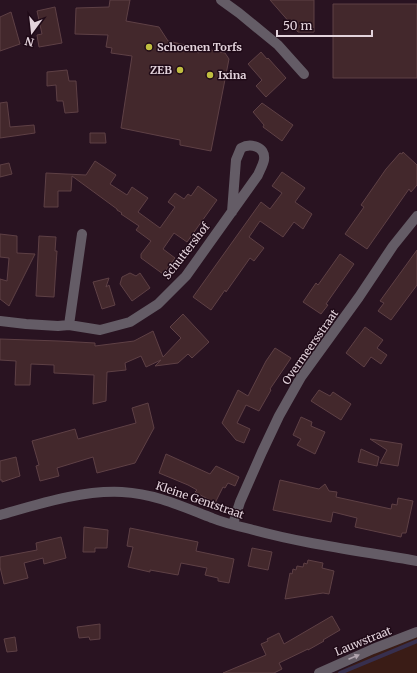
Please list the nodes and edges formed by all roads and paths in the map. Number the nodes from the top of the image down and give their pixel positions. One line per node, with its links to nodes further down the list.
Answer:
1 (221, 0): 2 (street)
2 (304, 74)
3 (232, 212): 3 (street, Schuttershof); 7 (street, Schuttershof)
4 (417, 216): 9 (street, Overmeersstraat)
5 (82, 234): 7 (street)
6 (0, 321): 7 (street, Schuttershof)
7 (69, 325)
8 (0, 515): 9 (street, Kleine Gentstraat)
9 (233, 524): 10 (street, Kleine Gentstraat)
10 (417, 560)
11 (417, 632): 12 (street, Lauwstraat, one-way to 11)
12 (319, 673)

